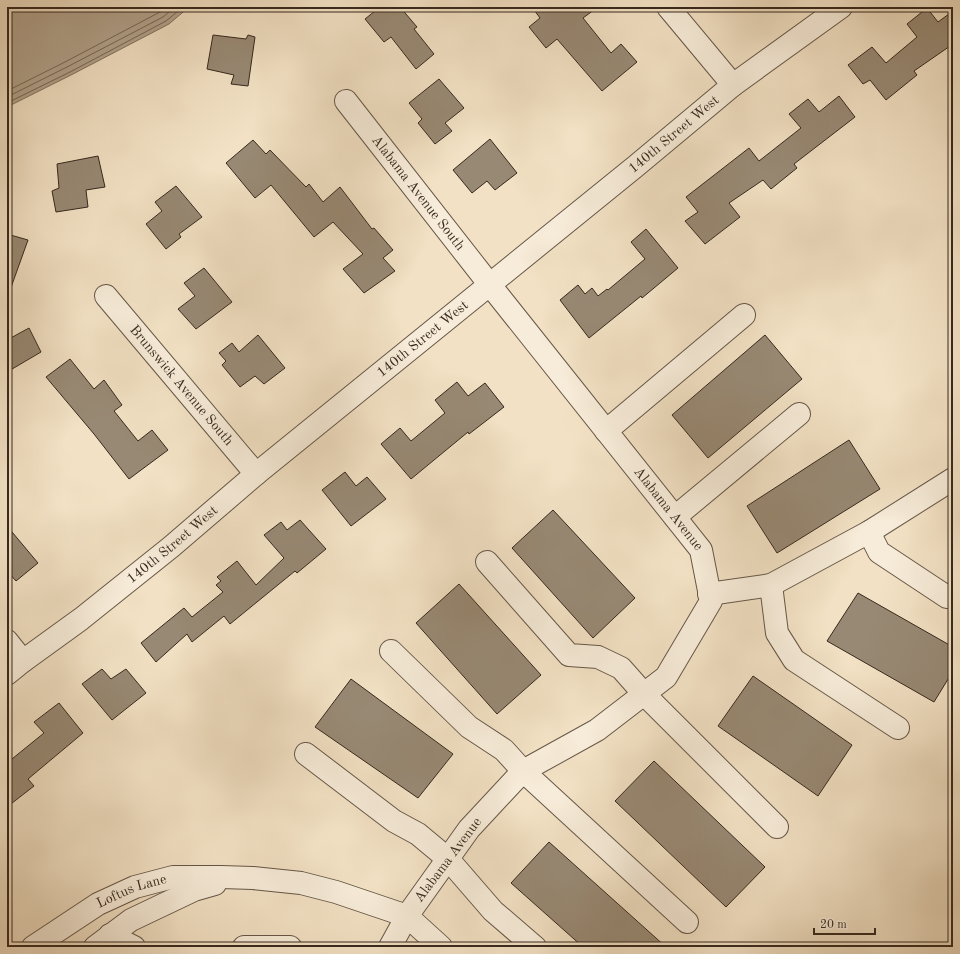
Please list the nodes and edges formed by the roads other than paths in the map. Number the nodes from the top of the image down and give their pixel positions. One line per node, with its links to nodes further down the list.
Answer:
1 (668, 7): 3 (street)
2 (841, 7): 3 (street, 140th Street West)
3 (734, 85): 5 (street, 140th Street West)
4 (346, 101): 5 (street, Alabama Avenue South)
5 (490, 285): 9 (street, Alabama Avenue); 10 (street, 140th Street West)
6 (106, 296): 10 (street, Brunswick Avenue South)
7 (744, 315): 9 (street)
8 (799, 414): 12 (street)
9 (606, 430): 12 (street, Alabama Avenue)
10 (256, 474): 20 (street, 140th Street West)
11 (953, 479): 13 (street)
12 (675, 517): 16 (street, Alabama Avenue)
13 (869, 532): 15 (street); 17 (street)
14 (487, 562): 21 (street)
15 (771, 585): 16 (street); 22 (street)
16 (710, 594): 21 (street, Alabama Avenue)
17 (953, 598)
18 (7, 641): 20 (street)
19 (391, 650): 24 (street)
20 (15, 667)
21 (644, 694): 24 (street, Alabama Avenue); 25 (street)
22 (898, 728)
23 (306, 754): 26 (street)
24 (523, 771): 26 (street, Alabama Avenue); 29 (street)
25 (777, 827)
26 (448, 859): 28 (street, Alabama Avenue); 37 (street)
27 (243, 878): 28 (street, Loftus Lane); 30 (street, Loftus Lane); 31 (street, Loftus Lane)
28 (407, 916): 35 (street, Alabama Avenue); 36 (street, Loftus Lane)
29 (687, 922)
30 (103, 941): 32 (street)
31 (33, 947)
32 (134, 947)
33 (244, 947): 34 (street)
34 (290, 947)
35 (390, 947)
36 (441, 947)
37 (535, 947)

